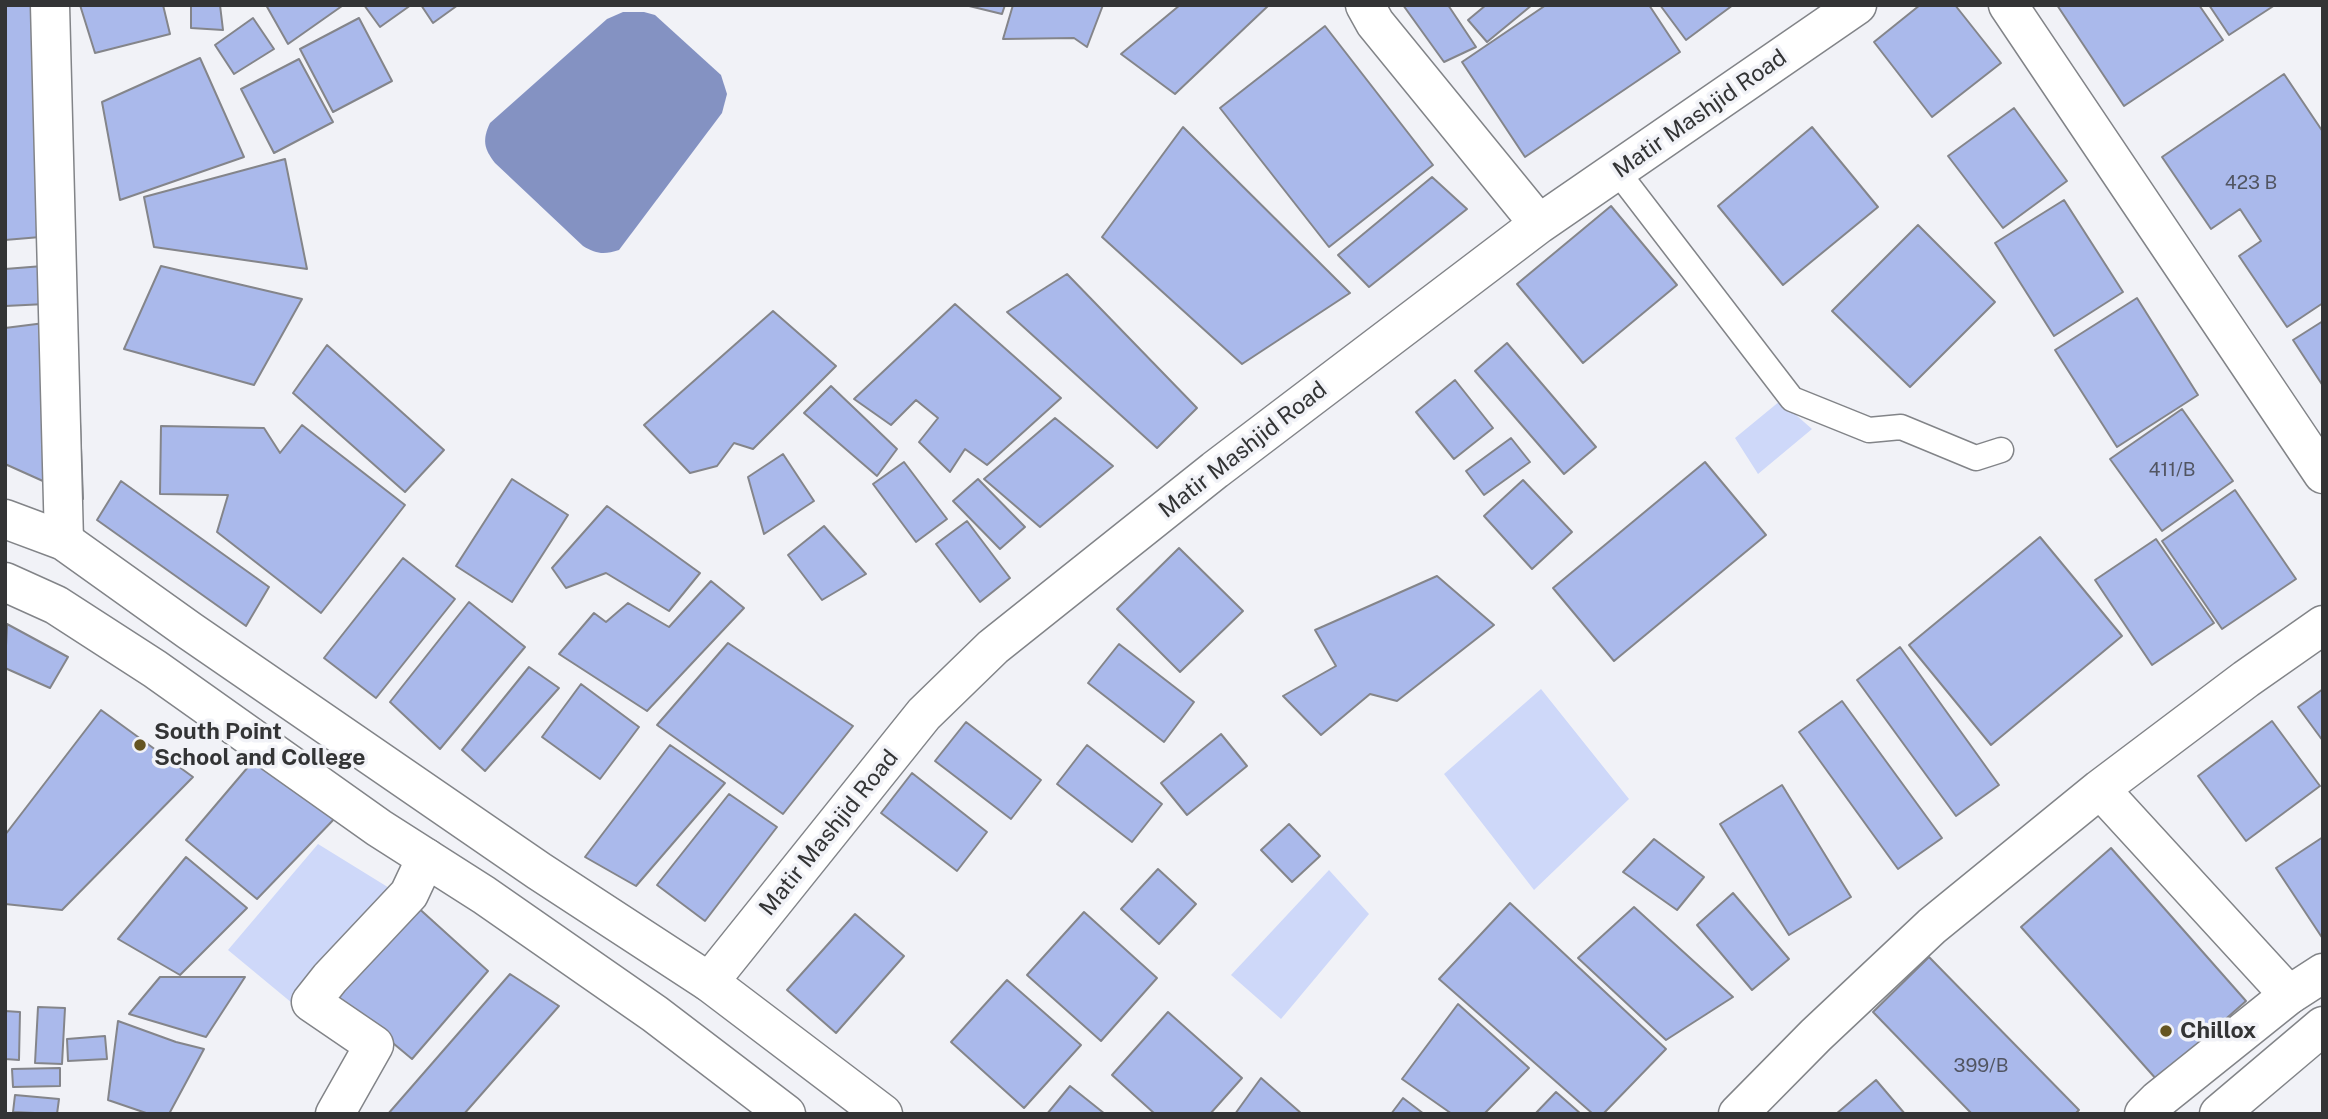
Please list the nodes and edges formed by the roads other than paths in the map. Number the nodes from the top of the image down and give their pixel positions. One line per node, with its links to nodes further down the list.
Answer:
1 (50, 5): 10 (street)
2 (1365, 5): 6 (street)
3 (1857, 5): 5 (street, Matir Mashjid Road)
4 (2008, 5): 8 (street)
5 (1617, 171): 6 (street, Matir Mashjid Road); 7 (lane)
6 (1539, 224): 16 (street, Matir Mashjid Road)
7 (2001, 450)
8 (2323, 474)
9 (5, 519): 10 (street)
10 (64, 541): 16 (street)
11 (5, 582): 14 (street)
12 (2323, 625): 13 (street)
13 (2100, 789): 17 (street); 22 (street)
14 (426, 858): 19 (street); 20 (street)
15 (2323, 973): 17 (street)
16 (709, 982): 21 (street)
17 (2289, 995): 23 (street)
18 (2323, 1026): 24 (street)
19 (335, 1114)
20 (786, 1114)
21 (883, 1114)
22 (1738, 1114)
23 (2144, 1114)
24 (2219, 1114)

